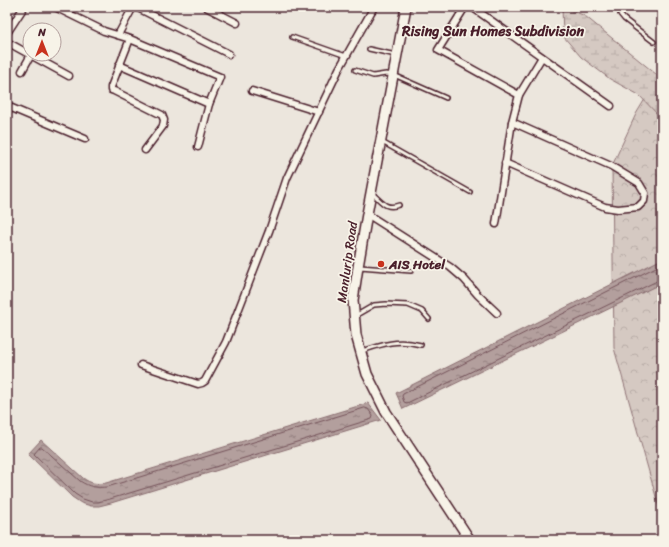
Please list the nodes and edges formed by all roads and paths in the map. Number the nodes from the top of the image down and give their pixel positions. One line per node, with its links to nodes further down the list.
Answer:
1 (24, 7): 11 (street)
2 (55, 7): 12 (street)
3 (134, 7): 12 (street); 19 (street)
4 (206, 7): 10 (street)
5 (374, 7): 20 (street)
6 (406, 7): 21 (main road, Manlurip Road)
7 (465, 7): 31 (street)
8 (472, 7): 22 (street)
9 (621, 7): 16 (lane)
10 (236, 23)
11 (7, 33)
12 (118, 35): 14 (street)
13 (292, 37): 20 (lane)
14 (130, 39): 25 (street); 33 (street)
15 (7, 42): 18 (street)
16 (654, 42)
17 (369, 49): 21 (lane)
18 (22, 50)
19 (229, 54)
20 (346, 56): 36 (street)
21 (398, 56): 28 (main road, Manlurip Road)
22 (542, 57): 31 (street); 35 (street)
23 (26, 62): 27 (street)
24 (43, 62): 29 (street)
25 (119, 65): 33 (street); 41 (street)
26 (355, 70): 28 (lane)
27 (22, 71)
28 (394, 75): 32 (lane); 39 (main road, Manlurip Road)
29 (69, 76)
30 (252, 91): 36 (street)
31 (519, 95): 37 (street)
32 (446, 98)
33 (210, 104): 40 (street)
34 (7, 106): 38 (street)
35 (611, 106)
36 (319, 112): 55 (street)
37 (512, 122): 42 (street); 42 (street)
38 (85, 140)
39 (381, 141): 43 (lane); 44 (main road, Manlurip Road)
40 (198, 147)
41 (145, 150)
42 (505, 163): 47 (street)
43 (470, 192)
44 (372, 193): 45 (lane); 46 (main road, Manlurip Road)
45 (399, 205)
46 (367, 214): 48 (main road, Manlurip Road); 50 (street)
47 (496, 224)
48 (358, 267): 49 (lane); 51 (main road, Manlurip Road)
49 (411, 271)
50 (497, 313)
51 (354, 317): 52 (lane); 54 (main road, Manlurip Road)
52 (429, 319)
53 (421, 345): 54 (lane)
54 (360, 352): 56 (main road, Manlurip Road)
55 (141, 365)
56 (470, 540)

